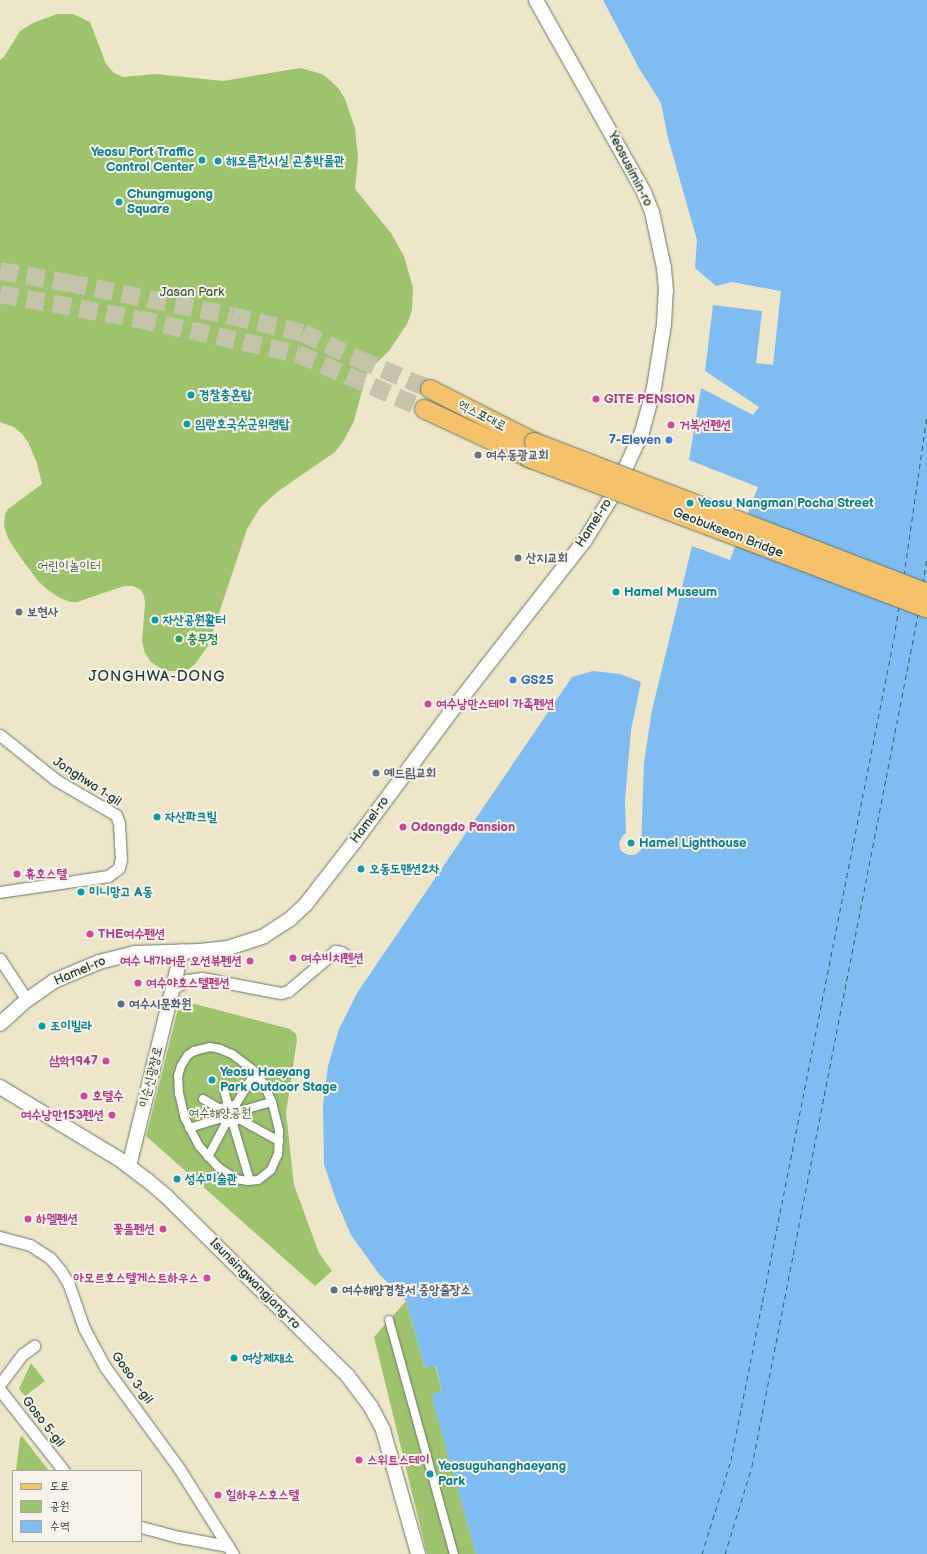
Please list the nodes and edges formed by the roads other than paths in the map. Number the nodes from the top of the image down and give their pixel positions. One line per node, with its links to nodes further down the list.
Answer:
1 (536, 0): 5 (street, Yeosusimin-ro)
2 (430, 389): 4 (main road, 엑스포대로)
3 (424, 409): 4 (main road, 엑스포대로)
4 (531, 450): 6 (main road, Geobukseon Bridge, bridge); 7 (main road, Geobukseon Bridge, bridge)
5 (625, 470): 10 (street, Hamel-ro)
6 (927, 593)
7 (927, 608)
8 (0, 735): 9 (street, Jonghwa 1-gil)
9 (0, 892)
10 (182, 951): 13 (street, 이순신광장로); 14 (street, Hamel-ro)
11 (0, 959): 14 (street)
12 (353, 960): 13 (street)
13 (172, 988): 25 (street, 이순신광장로)
14 (27, 1000): 15 (street, Hamel-ro)
15 (0, 1024)
16 (255, 1073): 20 (street); 21 (street); 22 (street)
17 (0, 1087): 25 (street, Isunsingwangjang-ro)
18 (224, 1090): 21 (street)
19 (203, 1099): 21 (street)
20 (272, 1102): 21 (street); 23 (street)
21 (230, 1114): 22 (street); 23 (street); 24 (street); 26 (street)
22 (189, 1128): 24 (street)
23 (280, 1140): 26 (street)
24 (208, 1157): 26 (street)
25 (129, 1166): 35 (street, Isunsingwangjang-ro)
26 (250, 1181)
27 (0, 1237): 34 (street, Goso 3-gil)
28 (389, 1320): 36 (street)
29 (34, 1346): 30 (street)
30 (0, 1384)
31 (0, 1390): 32 (street, Goso 5-gil)
32 (63, 1470)
33 (142, 1527): 34 (street)
34 (230, 1550)
35 (418, 1554)
36 (454, 1554)

